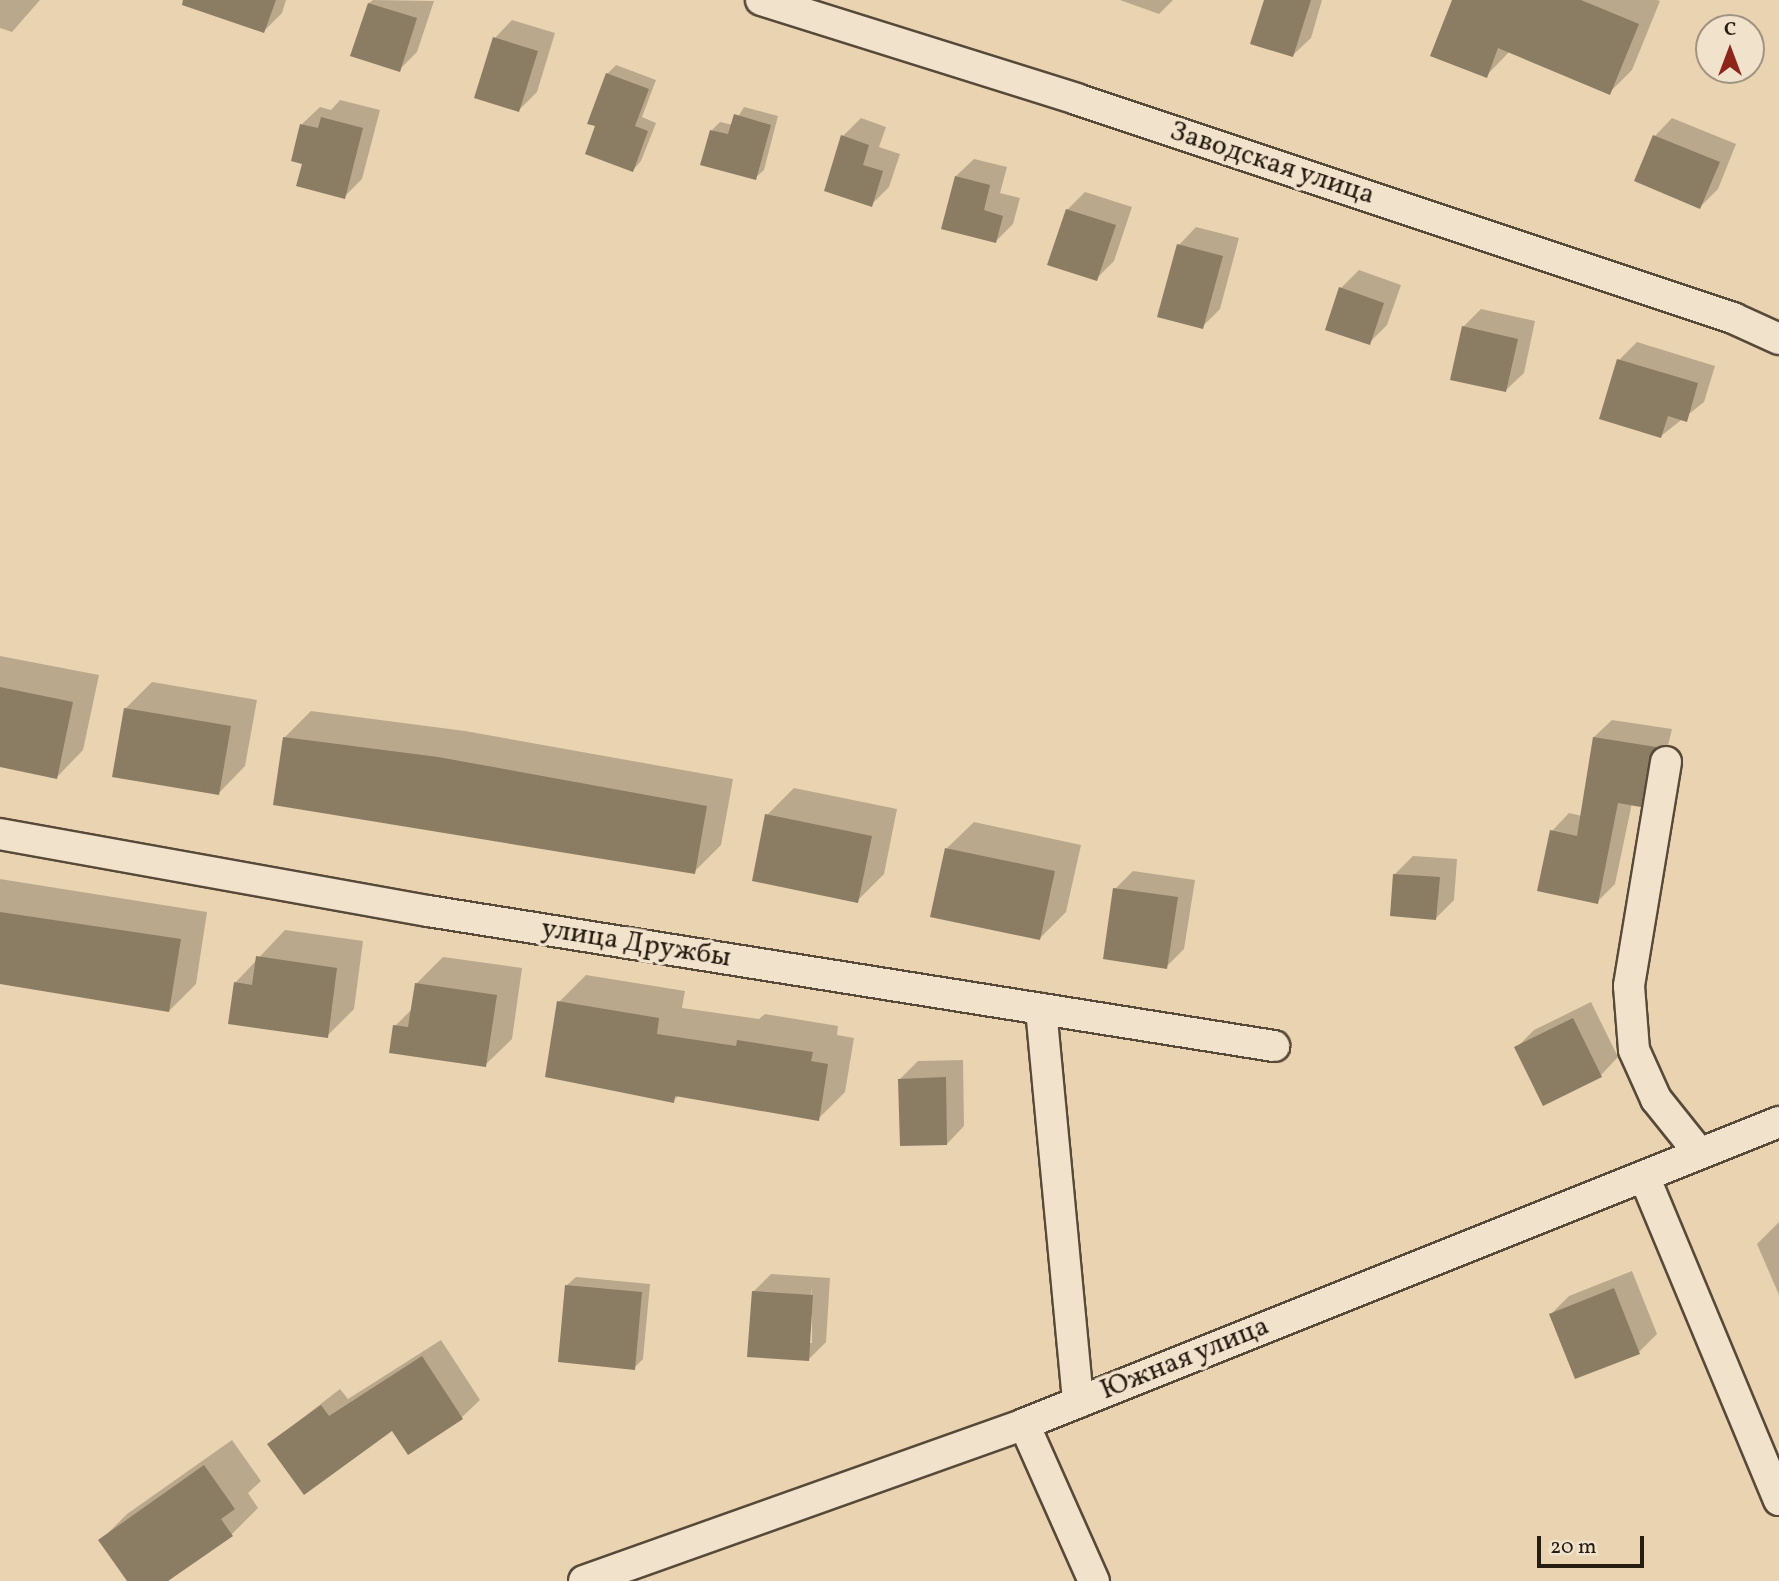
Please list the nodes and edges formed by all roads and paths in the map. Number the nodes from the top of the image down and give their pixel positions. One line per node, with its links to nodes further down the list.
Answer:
1 (761, 0): 2 (street, Заводская улица)
2 (1779, 339)
3 (1666, 762): 8 (street)
4 (0, 834): 5 (street, улица Дружбы)
5 (1041, 1009): 6 (street, улица Дружбы); 10 (street)
6 (1274, 1046)
7 (1779, 1122): 8 (street, Южная улица)
8 (1700, 1154): 9 (street, Южная улица)
9 (1644, 1176): 10 (street, Южная улица); 12 (street)
10 (1077, 1402): 11 (street, Южная улица)
11 (1024, 1424): 13 (street, Южная улица); 14 (street)
12 (1779, 1500)
13 (584, 1581)
14 (1094, 1581)

